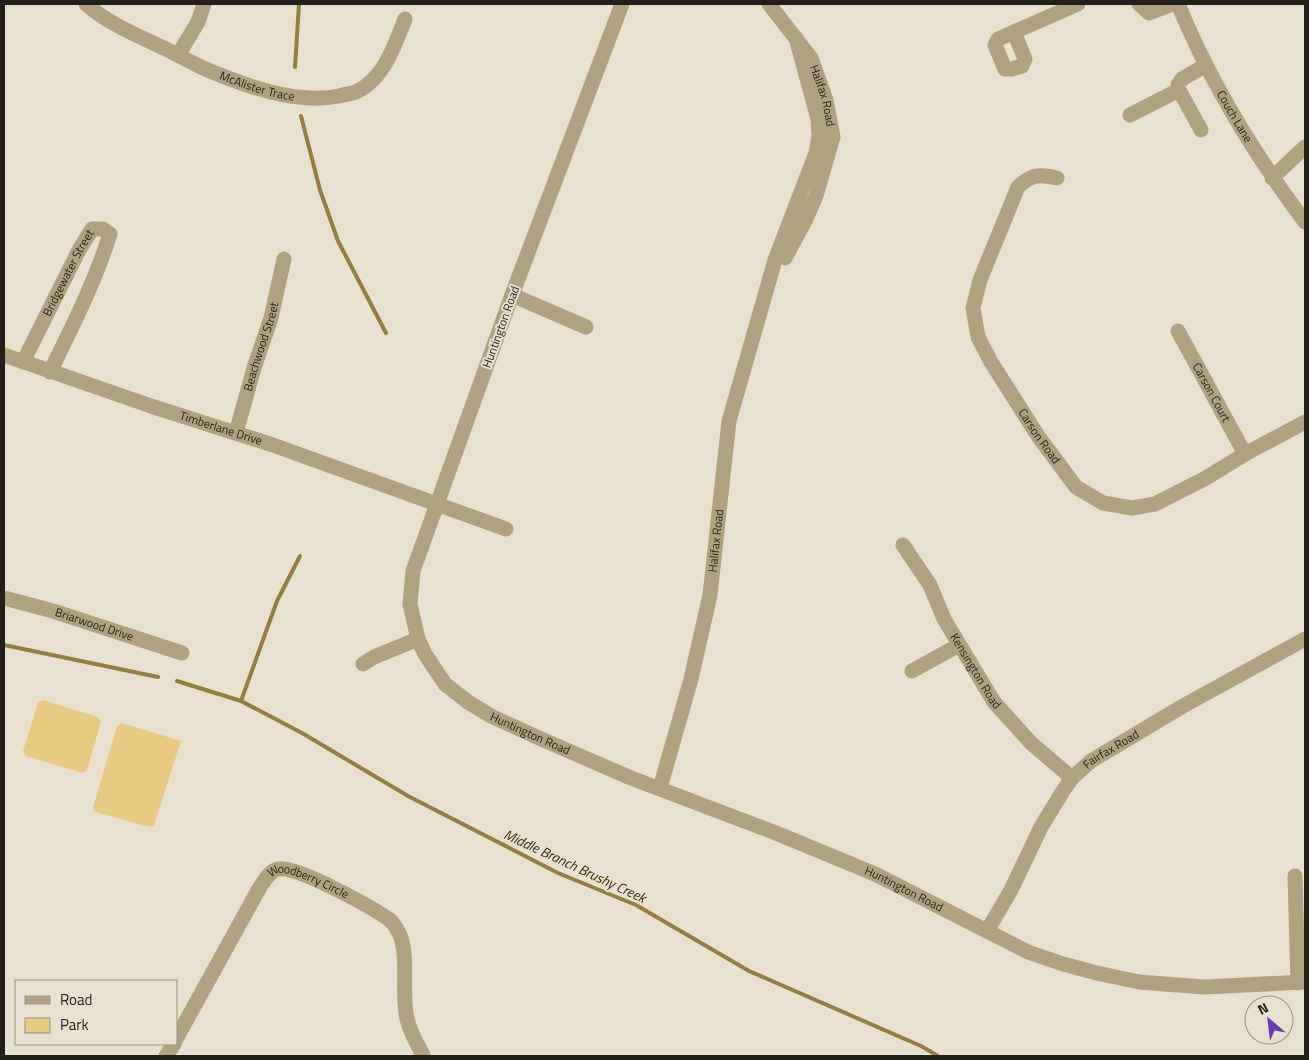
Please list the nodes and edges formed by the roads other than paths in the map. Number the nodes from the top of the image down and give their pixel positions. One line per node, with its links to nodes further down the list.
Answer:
1 (86, 4): 11 (street, McAlister Trace)
2 (204, 4): 11 (street)
3 (622, 4): 23 (street, Huntington Road)
4 (770, 4): 43 (street, Halifax Road)
5 (1078, 4): 10 (street)
6 (1139, 4): 7 (street)
7 (1172, 4)
8 (1178, 4): 12 (street, Couch Lane)
9 (405, 19): 11 (street, McAlister Trace)
10 (1014, 32)
11 (178, 55)
12 (1206, 65): 13 (street); 18 (street, Couch Lane)
13 (1179, 90): 14 (street); 15 (street)
14 (1130, 115)
15 (1202, 130)
16 (1305, 147): 18 (street)
17 (1057, 178): 31 (street, Carson Road)
18 (1272, 178): 19 (street, Couch Lane)
19 (1305, 222)
20 (284, 259): 30 (street, Beachwood Street)
21 (71, 265): 22 (street); 22 (street, Bridgewater Street); 27 (street, Bridgewater Street)
22 (96, 274): 28 (street, Bridgewater Street)
23 (512, 295): 24 (street); 32 (street, Huntington Road)
24 (586, 327)
25 (1178, 332): 31 (street, Carson Court)
26 (4, 355): 27 (street, Timberlane Drive)
27 (23, 362): 28 (street, Timberlane Drive)
28 (50, 372): 30 (street, Timberlane Drive)
29 (1305, 422): 31 (street, Carson Road)
30 (236, 433): 32 (street, Timberlane Drive)
31 (1245, 454)
32 (436, 505): 33 (street, Timberlane Drive); 36 (street, Huntington Road)
33 (506, 529)
34 (903, 545): 38 (street, Kensington Road)
35 (4, 598): 39 (street, Briarwood Drive)
36 (418, 638): 40 (street); 43 (street, Huntington Road)
37 (1305, 639): 42 (street, Fairfax Road)
38 (959, 646): 41 (street); 42 (street, Kensington Road)
39 (182, 653)
40 (363, 664)
41 (912, 671)
42 (1072, 778): 45 (street, Fairfax Road)
43 (660, 788): 45 (street, Huntington Road)
44 (1295, 876): 46 (street)
45 (987, 931): 46 (street, Huntington Road)
46 (1302, 983)
47 (178, 1035): 50 (street, Woodberry Circle)
48 (173, 1045): 49 (street)
49 (166, 1056)
50 (422, 1056)

